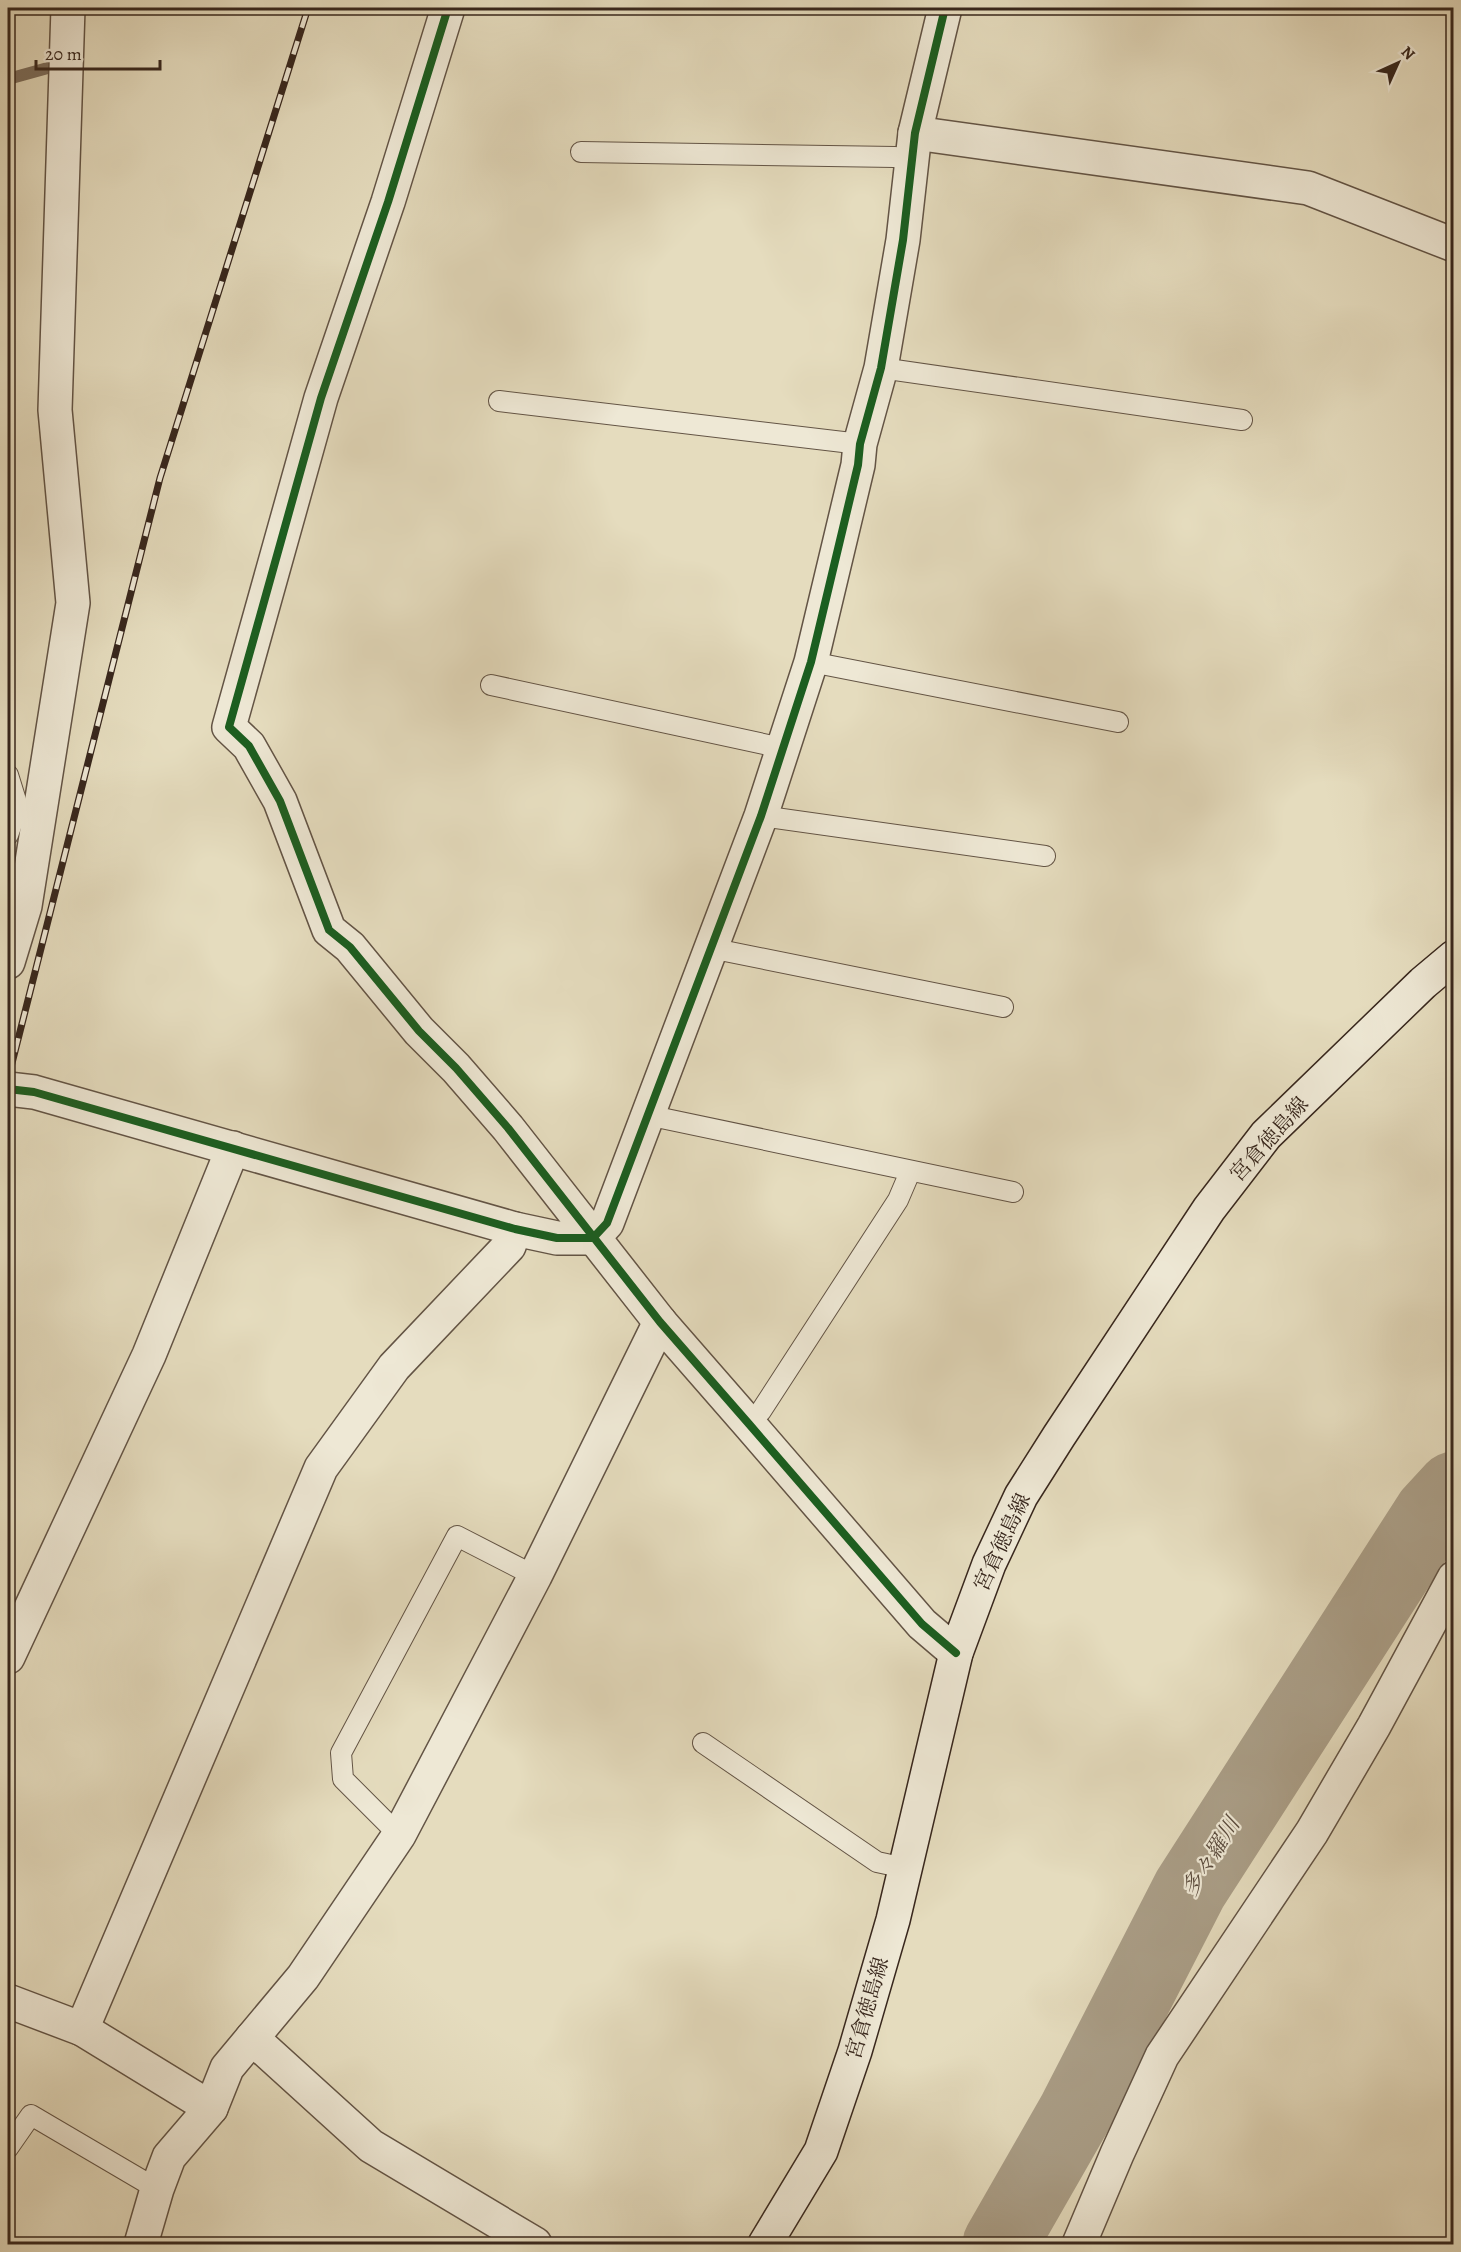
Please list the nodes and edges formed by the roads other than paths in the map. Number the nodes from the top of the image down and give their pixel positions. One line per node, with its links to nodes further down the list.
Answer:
1 (68, 8): 19 (street)
2 (448, 8): 30 (street)
3 (945, 8): 4 (street)
4 (914, 147): 5 (lane); 6 (street); 7 (street)
5 (581, 152)
6 (1454, 245)
7 (881, 368): 9 (lane); 10 (street)
8 (500, 402): 10 (lane)
9 (1242, 420)
10 (860, 444): 11 (street)
11 (811, 662): 13 (lane); 14 (street)
12 (491, 686): 14 (lane)
13 (1118, 722)
14 (783, 748): 16 (street)
15 (8, 775): 17 (lane)
16 (761, 816): 18 (lane); 20 (street)
17 (8, 835)
18 (1045, 856)
19 (18, 879): 22 (street)
20 (710, 948): 23 (lane); 25 (street)
21 (1454, 957): 35 (street, 宮倉徳島線)
22 (8, 962)
23 (1003, 1007)
24 (8, 1089): 26 (street)
25 (647, 1115): 27 (lane); 30 (street)
26 (233, 1148): 29 (street); 36 (street)
27 (910, 1172): 28 (lane); 32 (lane)
28 (1013, 1192)
29 (515, 1229): 30 (street); 41 (street)
30 (593, 1238): 31 (street)
31 (660, 1322): 32 (street); 33 (street)
32 (749, 1424): 35 (street)
33 (535, 1576): 38 (street); 38 (lane)
34 (1454, 1578): 49 (street)
35 (956, 1653): 39 (street, 宮倉徳島線)
36 (8, 1657)
37 (703, 1743): 39 (lane)
38 (399, 1835): 42 (street)
39 (905, 1868): 48 (street, 宮倉徳島線)
40 (8, 2001): 41 (street)
41 (82, 2029): 43 (street)
42 (252, 2038): 43 (street); 47 (street)
43 (211, 2108): 45 (street)
44 (8, 2148): 45 (lane)
45 (157, 2189): 46 (street)
46 (141, 2244)
47 (535, 2244)
48 (765, 2244)
49 (1079, 2244)

